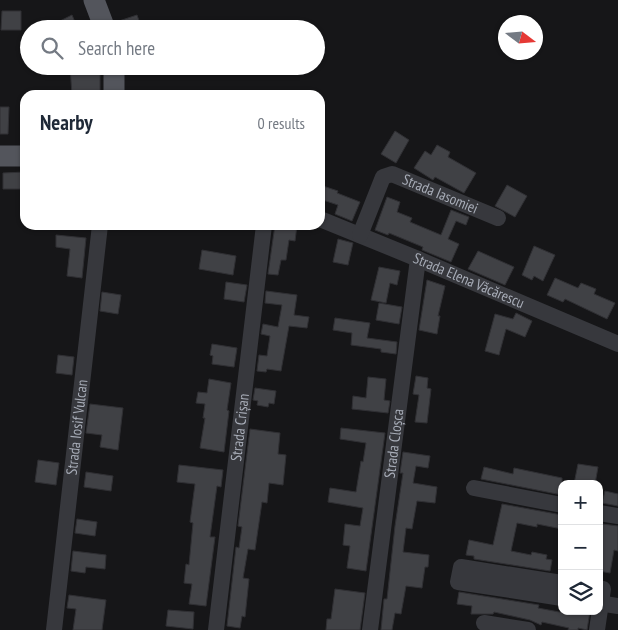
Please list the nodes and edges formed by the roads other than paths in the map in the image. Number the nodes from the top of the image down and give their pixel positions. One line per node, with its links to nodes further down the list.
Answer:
1 (94, 0): 2 (main road)
2 (102, 20)
3 (114, 75): 4 (main road)
4 (114, 90)
5 (0, 156): 6 (main road)
6 (20, 156)
7 (498, 218): 11 (street, Strada Iasomiei)
8 (325, 221): 11 (street, Strada Elena Văcărescu)
9 (99, 230): 23 (street, Strada Iosif Vulcan)
10 (263, 230): 24 (street, Strada Crișan)
11 (360, 235): 12 (street, Strada Elena Văcărescu)
12 (418, 259): 13 (street, Strada Elena Văcărescu); 25 (street, Strada Cloșca)
13 (618, 344)
14 (474, 488): 15 (street)
15 (558, 504)
16 (603, 514): 17 (street)
17 (618, 516)
18 (558, 583): 20 (street)
19 (604, 595): 21 (street); 27 (street)
20 (558, 597)
21 (618, 606)
22 (484, 623): 26 (street)
23 (54, 630)
24 (216, 630)
25 (370, 630)
26 (528, 630)
27 (597, 630)

